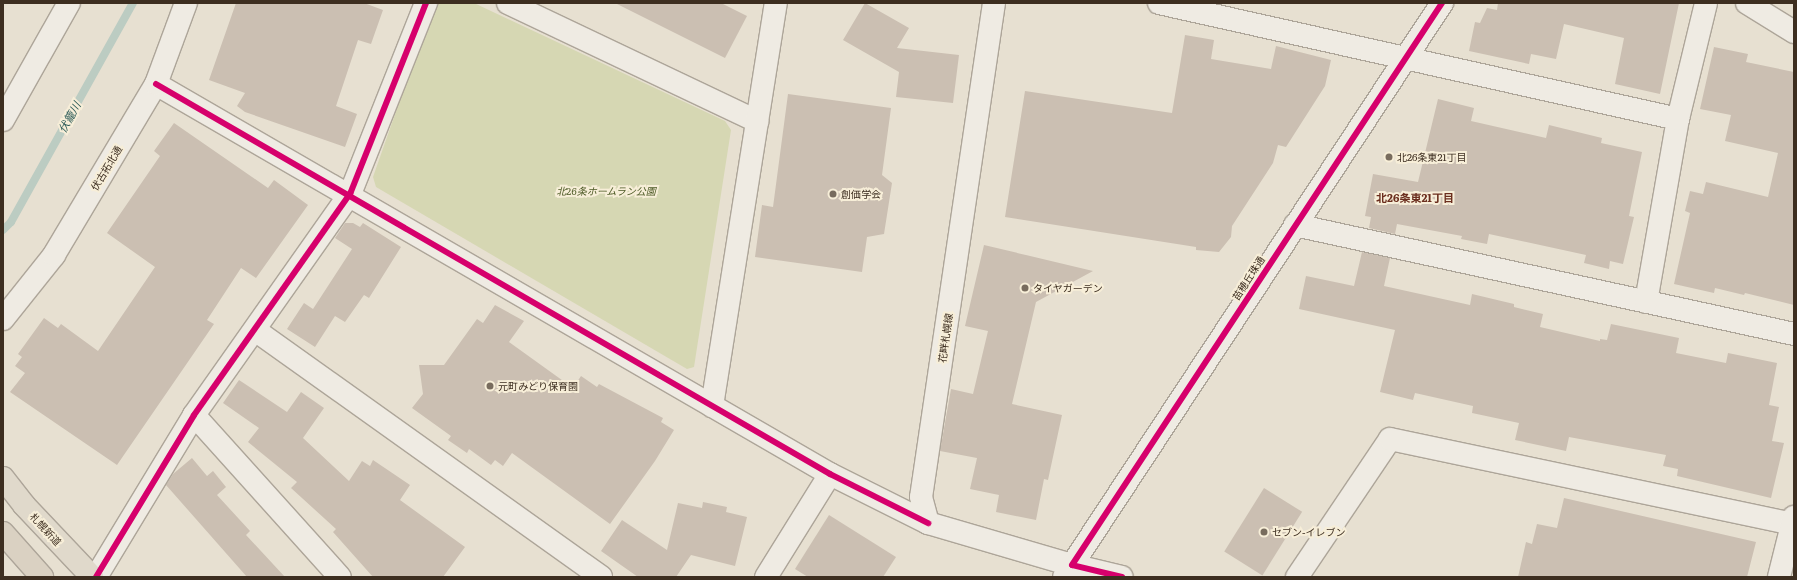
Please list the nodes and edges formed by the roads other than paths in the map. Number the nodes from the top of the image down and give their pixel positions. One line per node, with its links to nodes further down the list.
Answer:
1 (69, 3): 14 (street)
2 (186, 3): 13 (street, 伏古拓北通)
3 (426, 3): 17 (street)
4 (508, 3): 16 (street)
5 (776, 3): 16 (street)
6 (994, 3): 28 (street, 花畔札幌線)
7 (1159, 3): 12 (street)
8 (1442, 3): 12 (street, 苗穂丘珠通)
9 (1706, 3): 15 (street)
10 (1747, 3): 11 (street)
11 (1794, 32)
12 (1405, 59): 15 (street); 18 (street, 苗穂丘珠通)
13 (156, 84): 17 (street); 20 (street, 伏古拓北通)
14 (4, 116)
15 (1678, 118): 19 (street)
16 (757, 121): 23 (street)
17 (350, 194): 21 (street); 23 (street)
18 (1295, 225): 19 (street); 30 (street, 苗穂丘珠通)
19 (1646, 302): 22 (street)
20 (3, 319)
21 (255, 330): 24 (street); 35 (street)
22 (1794, 334)
23 (712, 406): 25 (street)
24 (194, 415): 33 (street); 34 (street)
25 (830, 474): 28 (street); 36 (street)
26 (3, 478): 32 (highway, 札幌新道)
27 (1794, 522): 38 (street); 39 (street)
28 (928, 523): 30 (street)
29 (3, 534): 31 (highway)
30 (1068, 571): 37 (street)
31 (42, 577)
32 (92, 577)
33 (96, 577)
34 (340, 577)
35 (601, 577)
36 (766, 577)
37 (1122, 577)
38 (1297, 577)
39 (1779, 577)

